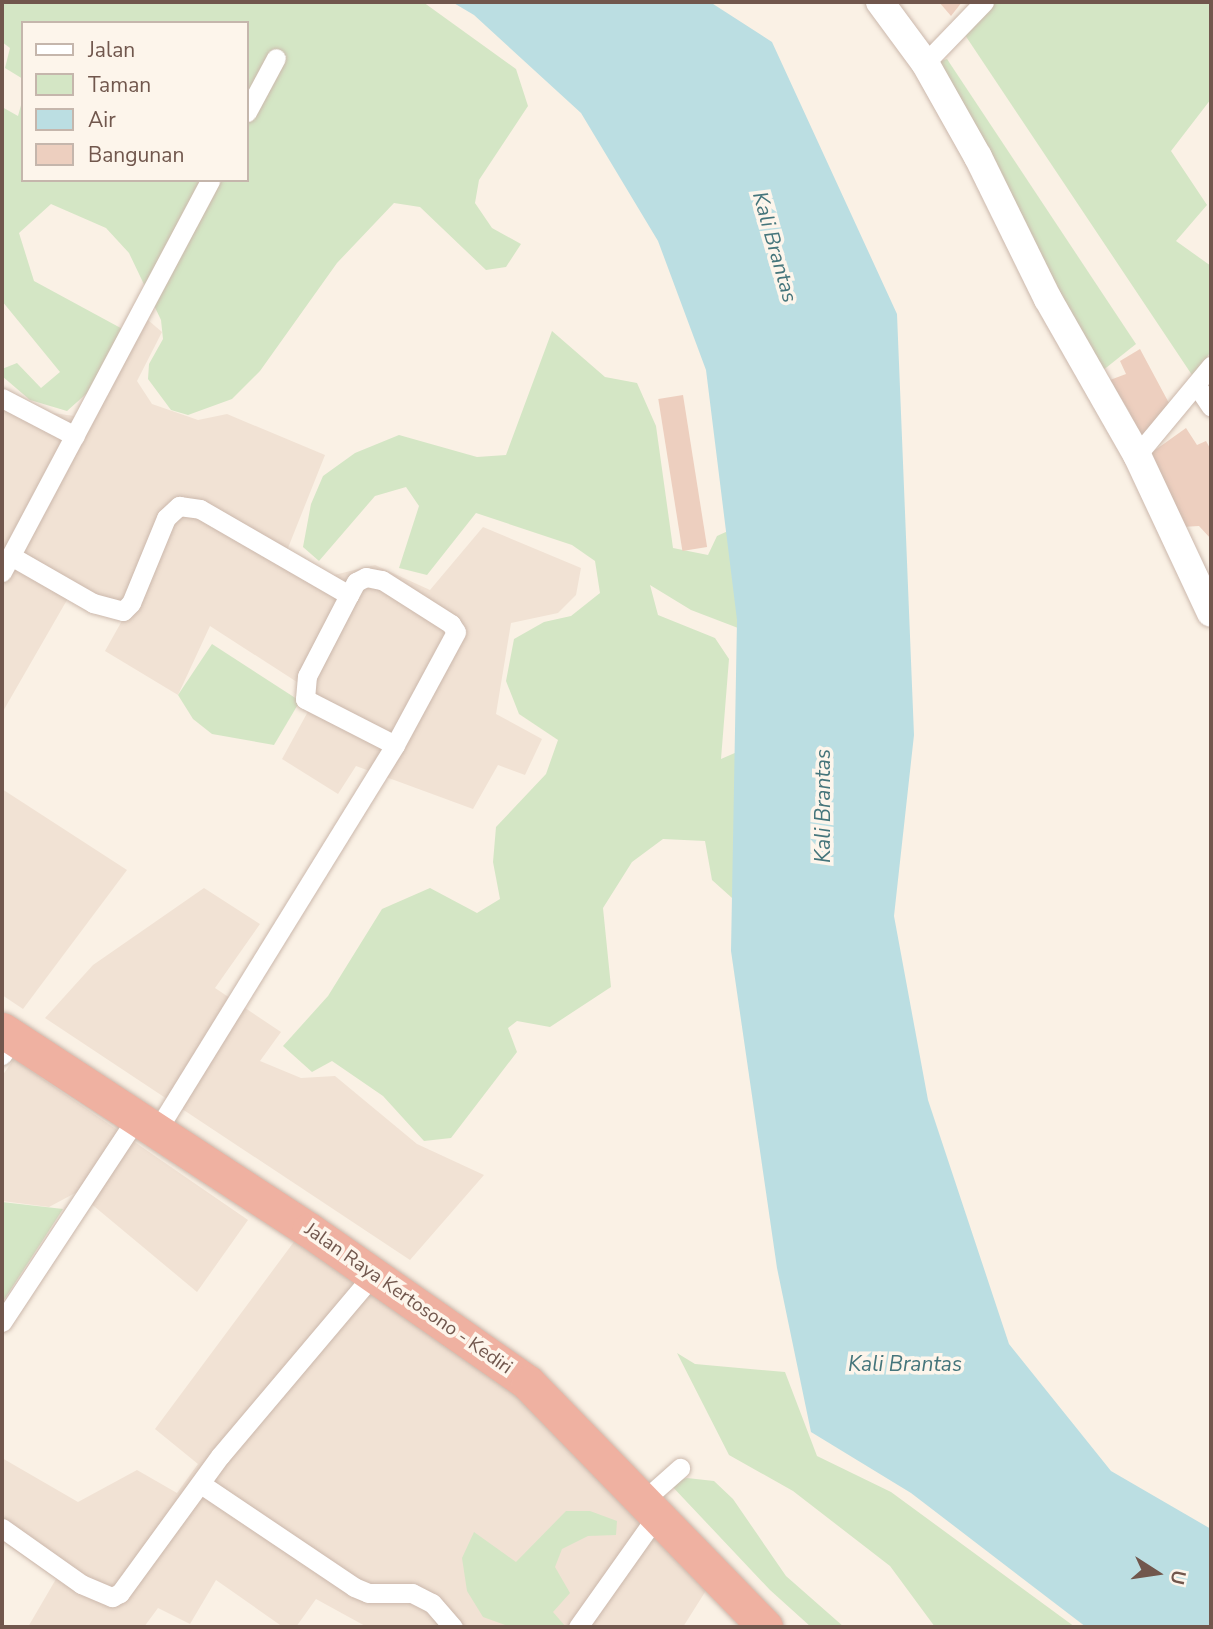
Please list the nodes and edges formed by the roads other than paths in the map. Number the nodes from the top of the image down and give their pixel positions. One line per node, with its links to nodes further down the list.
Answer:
1 (880, 2): 3 (main road)
2 (984, 2): 3 (street)
3 (938, 51): 12 (main road)
4 (276, 58): 5 (street)
5 (248, 110)
6 (206, 182): 11 (street)
7 (1211, 366): 8 (street)
8 (1197, 386): 10 (street); 12 (street)
9 (2, 398): 11 (street)
10 (1211, 407)
11 (75, 436): 13 (street)
12 (1137, 455): 15 (main road)
13 (6, 564): 14 (street)
14 (349, 595): 16 (street); 16 (street)
15 (1211, 613)
16 (395, 745): 18 (street)
17 (6, 1041): 18 (highway, Jalan Raya Kertosono - Kediri)
18 (147, 1124): 19 (highway, Jalan Raya Kertosono - Kediri); 20 (street)
19 (374, 1274): 22 (street); 23 (highway, Jalan Raya Kertosono - Kediri)
20 (2, 1322)
21 (680, 1468): 23 (street)
22 (201, 1484): 24 (street); 25 (street)
23 (652, 1506): 26 (street); 27 (highway, Jalan Raya Kertosono - Kediri)
24 (2, 1528)
25 (453, 1627)
26 (578, 1627)
27 (765, 1627)

